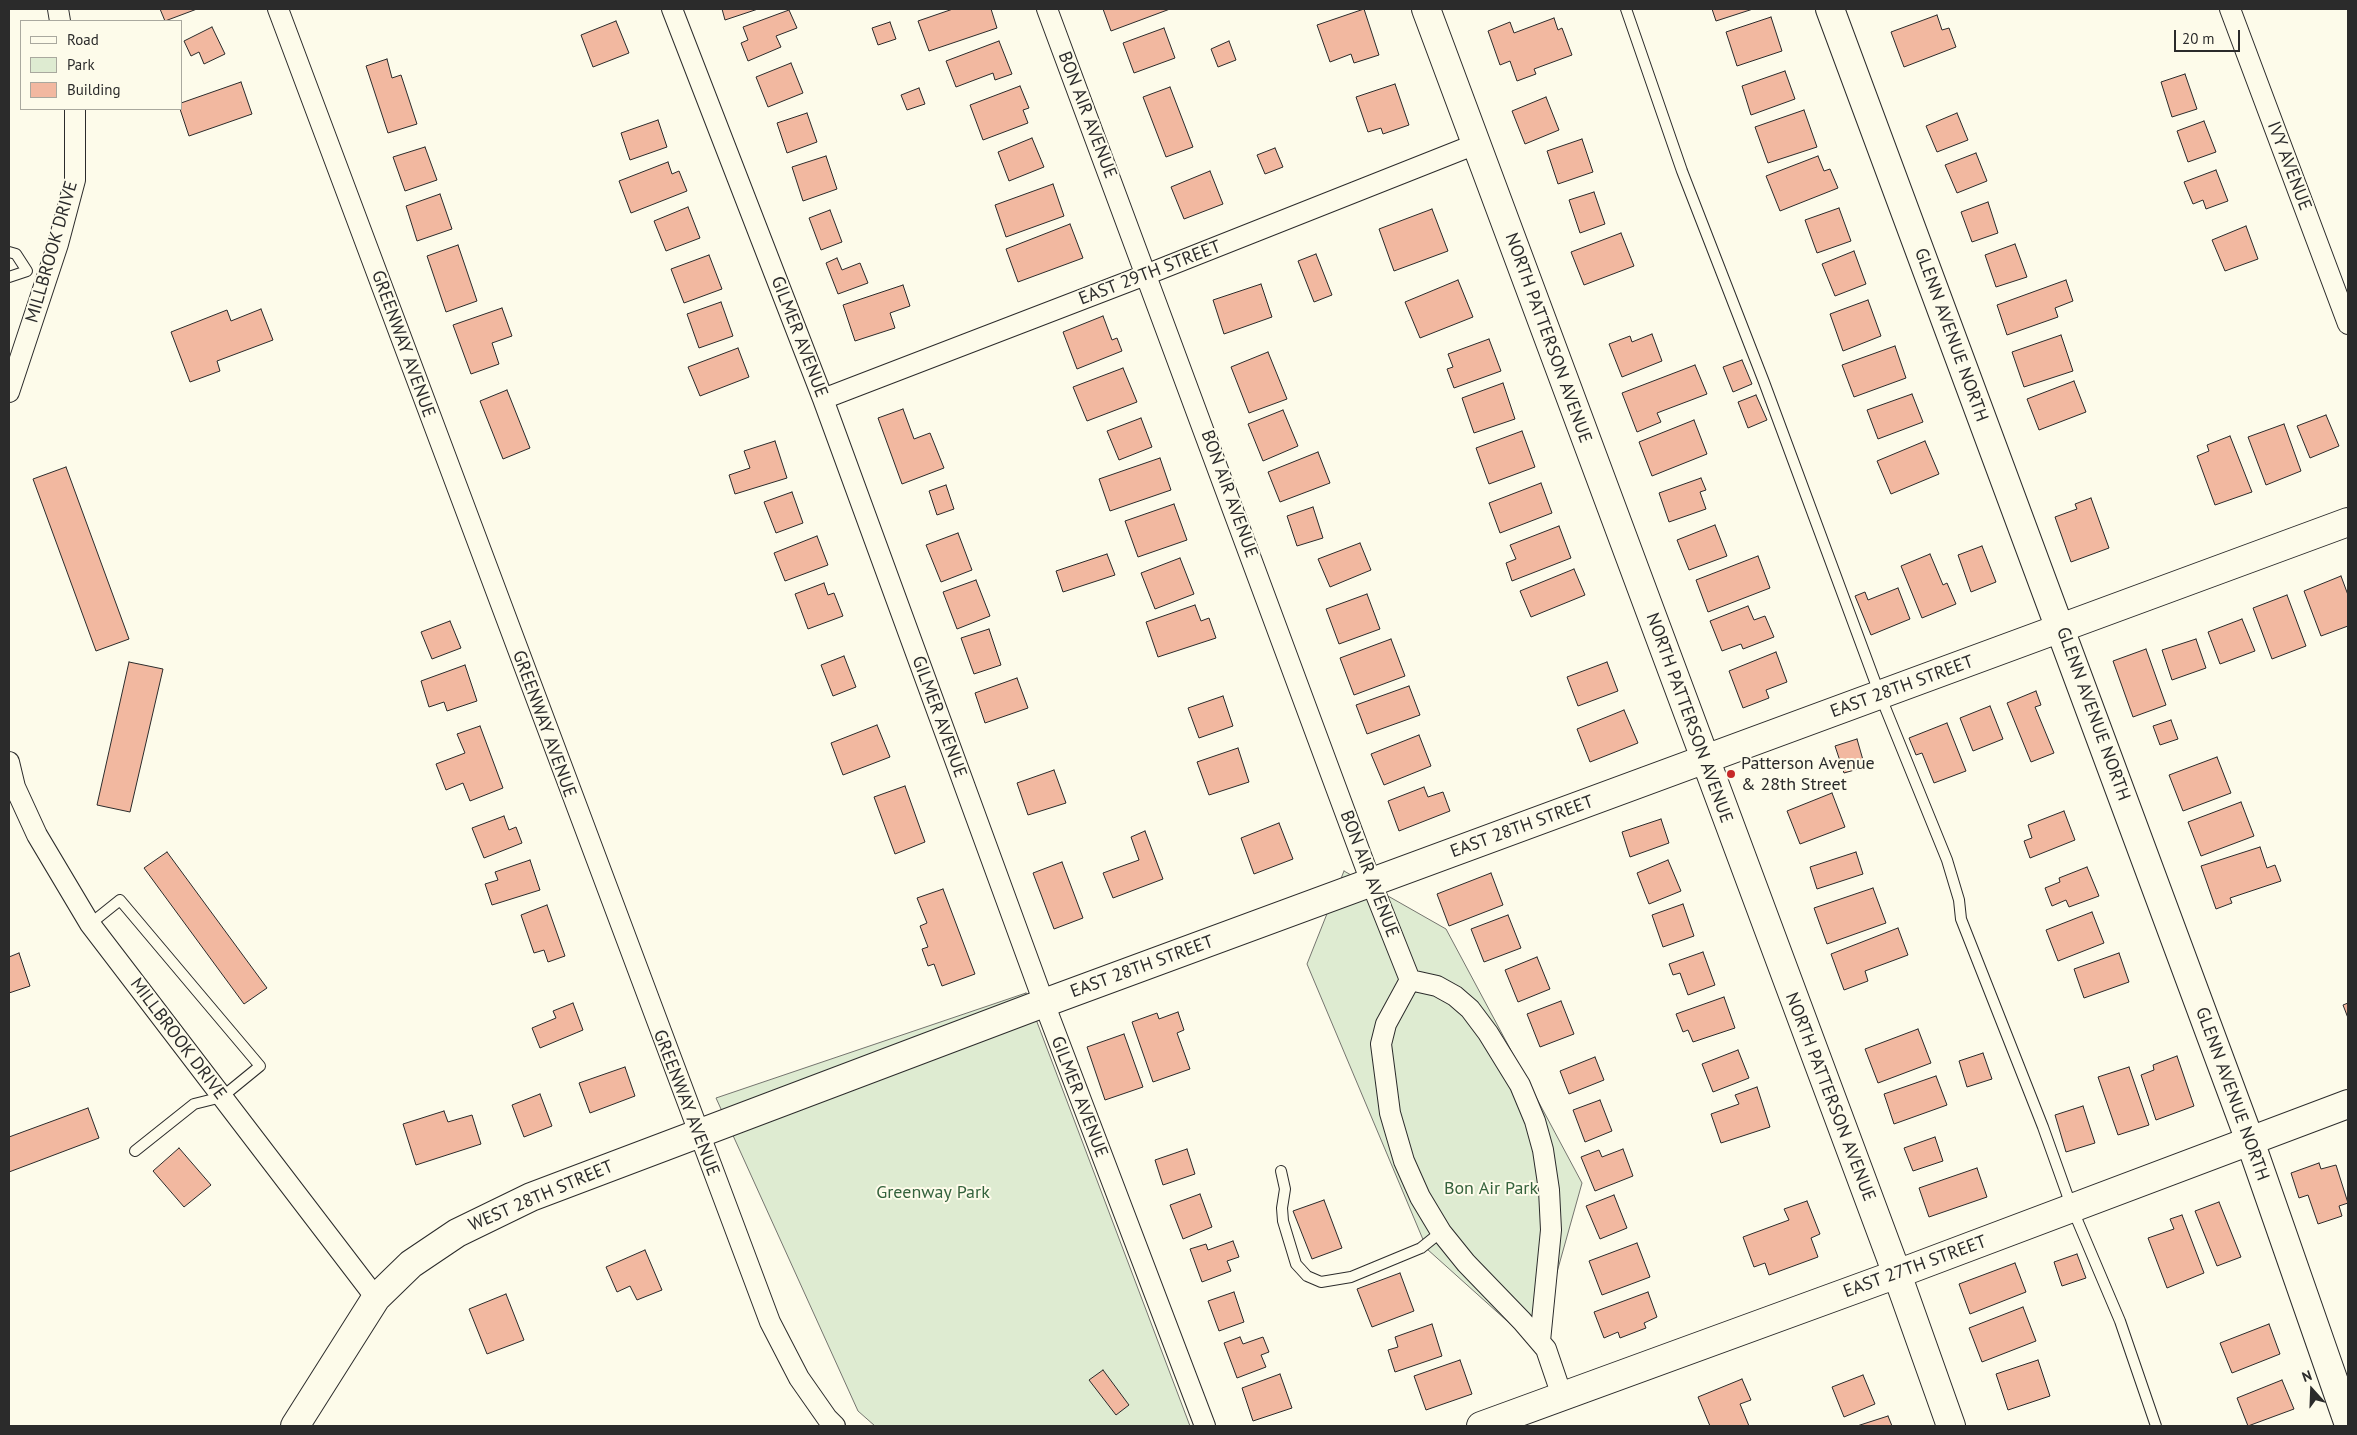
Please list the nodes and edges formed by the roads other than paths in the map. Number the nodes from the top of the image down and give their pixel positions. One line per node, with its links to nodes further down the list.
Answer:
1 (278, 9): 29 (street, GREENWAY AVENUE)
2 (672, 9): 17 (street, GILMER AVENUE)
3 (1047, 9): 12 (street, BON AIR AVENUE)
4 (1426, 9): 9 (street, NORTH PATTERSON AVENUE)
5 (1626, 9): 20 (lane)
6 (1830, 9): 19 (street, GLENN AVENUE NORTH)
7 (2230, 9): 15 (street, IVY AVENUE)
8 (75, 110): 14 (street, MILLBROOK DRIVE)
9 (1476, 144): 12 (street, EAST 29TH STREET); 21 (street, NORTH PATTERSON AVENUE)
10 (9, 252): 11 (lane)
11 (27, 271): 13 (lane); 14 (lane)
12 (1148, 274): 17 (street, EAST 29TH STREET); 23 (street, BON AIR AVENUE)
13 (9, 277)
14 (47, 278): 16 (street, MILLBROOK DRIVE)
15 (2348, 324)
16 (9, 392)
17 (823, 400): 26 (street, GILMER AVENUE)
18 (2348, 522): 19 (street, EAST 28TH STREET)
19 (2061, 628): 20 (street, EAST 28TH STREET); 30 (street, GLENN AVENUE NORTH)
20 (1880, 694): 21 (street, EAST 28TH STREET); 33 (lane)
21 (1704, 760): 23 (street, EAST 28TH STREET); 35 (street, NORTH PATTERSON AVENUE)
22 (9, 762): 24 (street, MILLBROOK DRIVE)
23 (1371, 882): 25 (street, BON AIR AVENUE); 26 (street, EAST 28TH STREET)
24 (90, 924): 27 (street, MILLBROOK DRIVE); 27 (lane)
25 (1410, 980): 34 (street); 37 (street)
26 (1044, 1003): 29 (street, EAST 28TH STREET); 42 (street, GILMER AVENUE)
27 (222, 1097): 31 (lane); 36 (street, MILLBROOK DRIVE)
28 (2348, 1104): 30 (street, EAST 27TH STREET)
29 (697, 1132): 36 (street, WEST 28TH STREET); 41 (street, GREENWAY AVENUE)
30 (2250, 1141): 33 (street, EAST 27TH STREET); 39 (street, GLENN AVENUE NORTH)
31 (135, 1151)
32 (1281, 1171): 34 (lane)
33 (2072, 1208): 35 (street, EAST 27TH STREET); 45 (lane)
34 (1441, 1232): 37 (street)
35 (1897, 1274): 38 (street, EAST 27TH STREET); 44 (street, NORTH PATTERSON AVENUE)
36 (376, 1298): 40 (street, WEST 28TH STREET)
37 (1540, 1341): 38 (street)
38 (1562, 1396): 43 (street, EAST 27TH STREET)
39 (2348, 1422)
40 (294, 1426)
41 (835, 1426)
42 (1205, 1426)
43 (1481, 1426)
44 (1951, 1426)
45 (2156, 1426)

